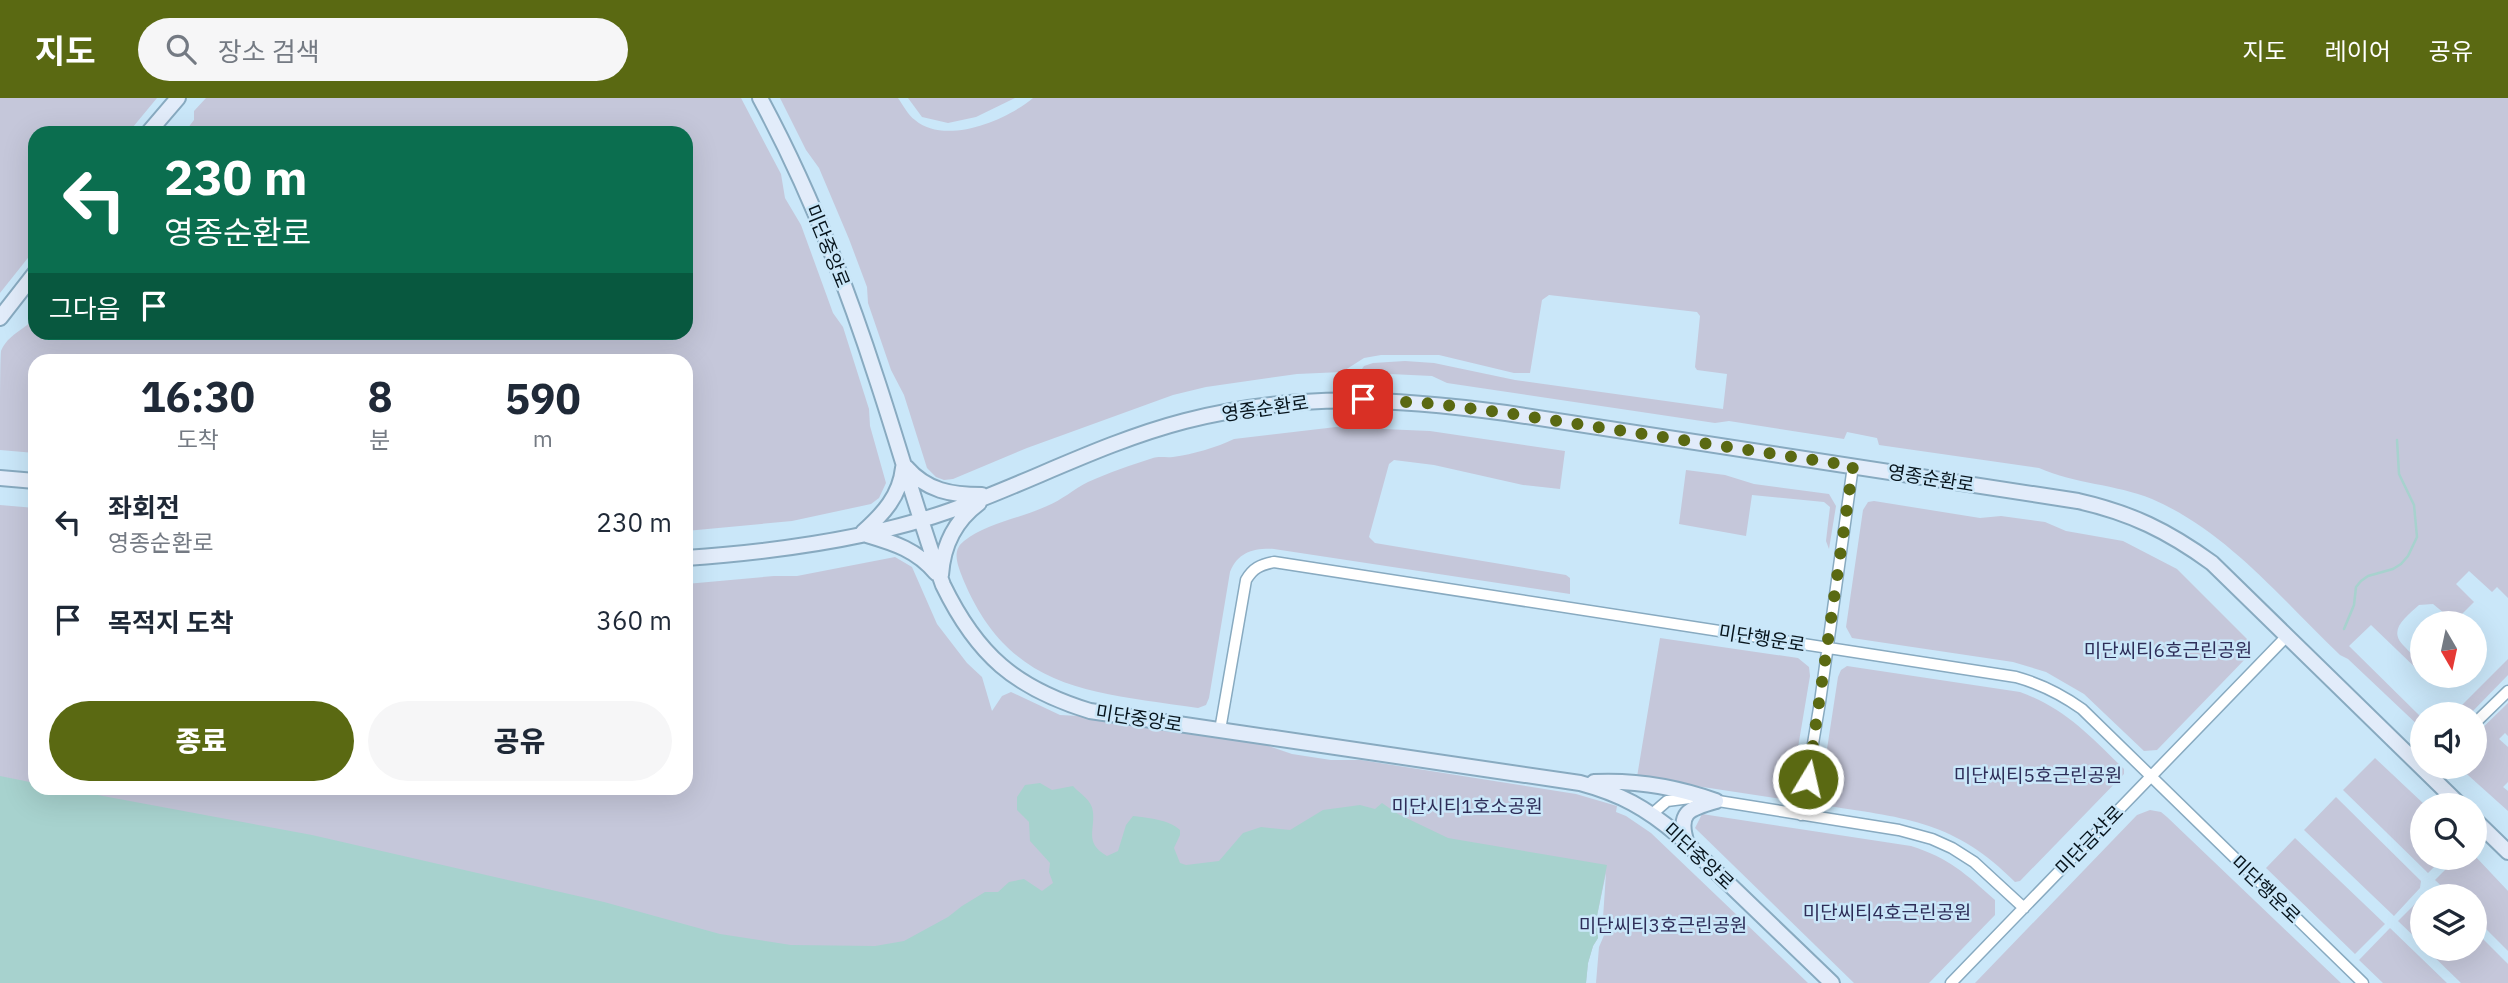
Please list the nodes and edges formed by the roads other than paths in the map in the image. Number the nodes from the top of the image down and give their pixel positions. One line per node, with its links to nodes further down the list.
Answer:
1 (178, 98): 3 (street)
2 (760, 98): 6 (street, 미단중앙로)
3 (154, 126)
4 (28, 283): 5 (street)
5 (0, 318)
6 (903, 463): 10 (street); 11 (street, 미단중앙로); 12 (street)
7 (1853, 466): 10 (street, 영종순환로); 15 (street, 영종순환로); 16 (street)
8 (0, 478): 9 (street)
9 (28, 480)
10 (989, 495): 11 (street, 영종순환로); 14 (street)
11 (921, 520): 12 (street, 영종순환로); 14 (street, 미단중앙로)
12 (862, 533): 13 (street, 영종순환로); 14 (street)
13 (693, 557)
14 (941, 580): 19 (street, 미단중앙로)
15 (2286, 636): 20 (street, 영종순환로); 21 (street, 미단금산로)
16 (1828, 649): 19 (street, 미단행운로); 21 (street, 미단행운로); 27 (street)
17 (2508, 691): 18 (street)
18 (2487, 711)
19 (1220, 730): 23 (street, 미단중앙로)
20 (2410, 751)
21 (2151, 777): 31 (street, 미단금산로); 34 (street, 미단행운로)
22 (2438, 779): 24 (street, 영종순환로)
23 (1580, 783): 25 (street); 26 (street, 미단중앙로)
24 (2450, 793)
25 (1716, 801): 26 (street); 27 (street); 29 (street)
26 (1652, 814): 29 (street, 미단중앙로)
27 (1801, 815): 31 (street)
28 (2487, 832): 30 (street)
29 (1688, 845): 32 (street, 미단중앙로)
30 (2508, 852)
31 (2024, 908): 33 (street, 미단금산로)
32 (1832, 983)
33 (1951, 983)
34 (2364, 983)

